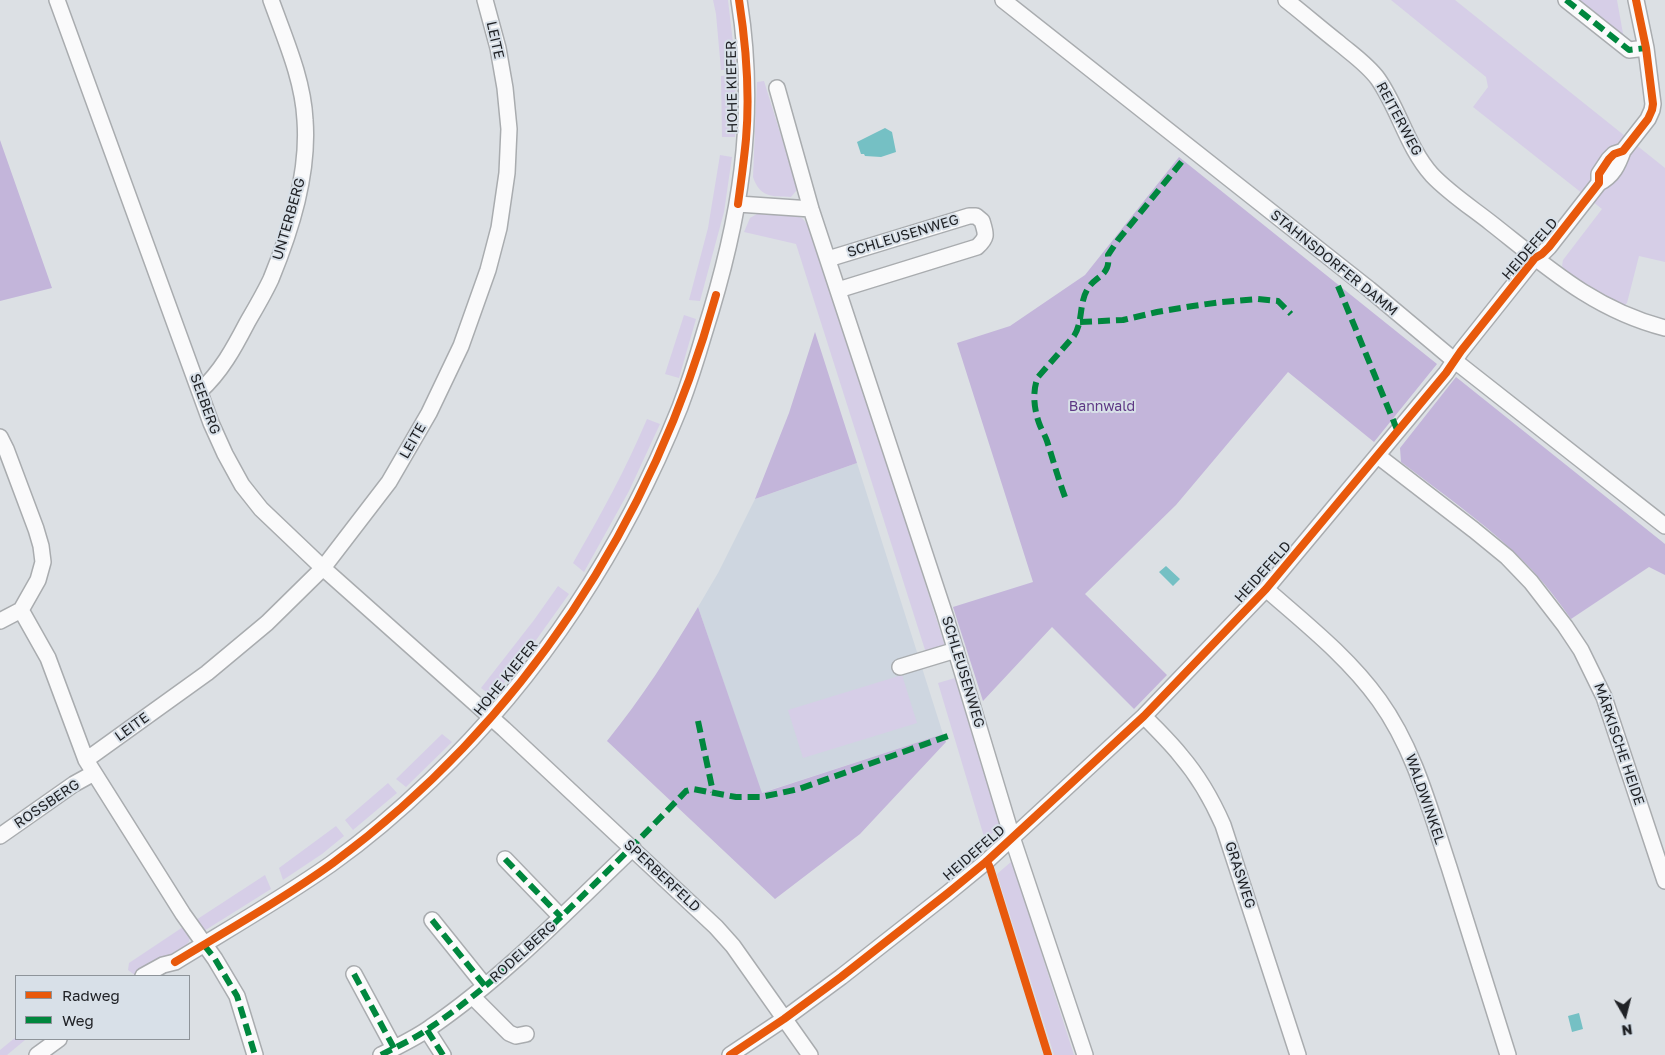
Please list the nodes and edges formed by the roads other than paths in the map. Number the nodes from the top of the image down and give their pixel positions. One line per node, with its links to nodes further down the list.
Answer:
1 (57, 0): 19 (street, SEEBERG)
2 (271, 0): 19 (street, UNTERBERG)
3 (485, 0): 23 (street, LEITE)
4 (739, 0): 12 (street, HOHE KIEFER)
5 (1003, 0): 18 (street, STAHNSDORFER DAMM)
6 (1286, 0): 14 (street, REITERWEG)
7 (1566, 0): 9 (street)
8 (1636, 0): 9 (street, HEIDEFELD)
9 (1646, 48): 11 (street, HEIDEFELD)
10 (777, 88): 13 (street)
11 (1659, 93): 14 (street, HEIDEFELD)
12 (738, 204): 13 (street); 30 (street, HOHE KIEFER)
13 (811, 209): 15 (street, SCHLEUSENWEG)
14 (1535, 258): 17 (street, REITERWEG); 18 (street, HEIDEFELD)
15 (828, 259): 16 (street, SCHLEUSENWEG); 16 (street, SCHLEUSENWEG)
16 (838, 290): 27 (street, SCHLEUSENWEG)
17 (1665, 328)
18 (1455, 361): 21 (street, HEIDEFELD); 22 (street, STAHNSDORFER DAMM)
19 (200, 391): 23 (street, SEEBERG)
20 (0, 437): 25 (street)
21 (1378, 456): 24 (street, HEIDEFELD); 36 (street, MÄRKISCHE HEIDE)
22 (1665, 526)
23 (323, 568): 30 (street, SEEBERG); 31 (street, LEITE)
24 (1266, 589): 29 (street, HEIDEFELD); 57 (street, WALDWINKEL)
25 (21, 610): 26 (street); 31 (street)
26 (0, 621)
27 (956, 650): 28 (street); 33 (street, SCHLEUSENWEG)
28 (900, 667)
29 (1144, 716): 33 (street, HEIDEFELD); 56 (street, GRASWEG)
30 (491, 718): 34 (street, SPERBERFELD); 39 (street, HOHE KIEFER)
31 (90, 767): 32 (street, ROSSBERG); 39 (street)
32 (0, 836)
33 (1012, 837): 45 (street, HEIDEFELD); 55 (street, SCHLEUSENWEG)
34 (633, 848): 37 (street, RODELBERG); 45 (street, SPERBERFELD)
35 (505, 859): 37 (street, RODELBERG)
36 (1665, 881)
37 (561, 917): 44 (street, RODELBERG)
38 (432, 920): 44 (street, RODELBERG)
39 (204, 945): 40 (street, HOHE KIEFER); 51 (street)
40 (175, 962): 42 (street, HOHE KIEFER); 43 (street, HOHE KIEFER)
41 (354, 974): 49 (street, RODELBERG)
42 (145, 975)
43 (163, 975)
44 (479, 991): 46 (street, RODELBERG); 47 (street)
45 (784, 1019): 53 (street, HEIDEFELD); 54 (street, SPERBERFELD)
46 (427, 1030): 49 (street, RODELBERG); 52 (street)
47 (526, 1034)
48 (58, 1040): 50 (street)
49 (388, 1052)
50 (37, 1055)
51 (255, 1055)
52 (443, 1055)
53 (730, 1055)
54 (810, 1055)
55 (1085, 1055)
56 (1298, 1055)
57 (1508, 1055)

